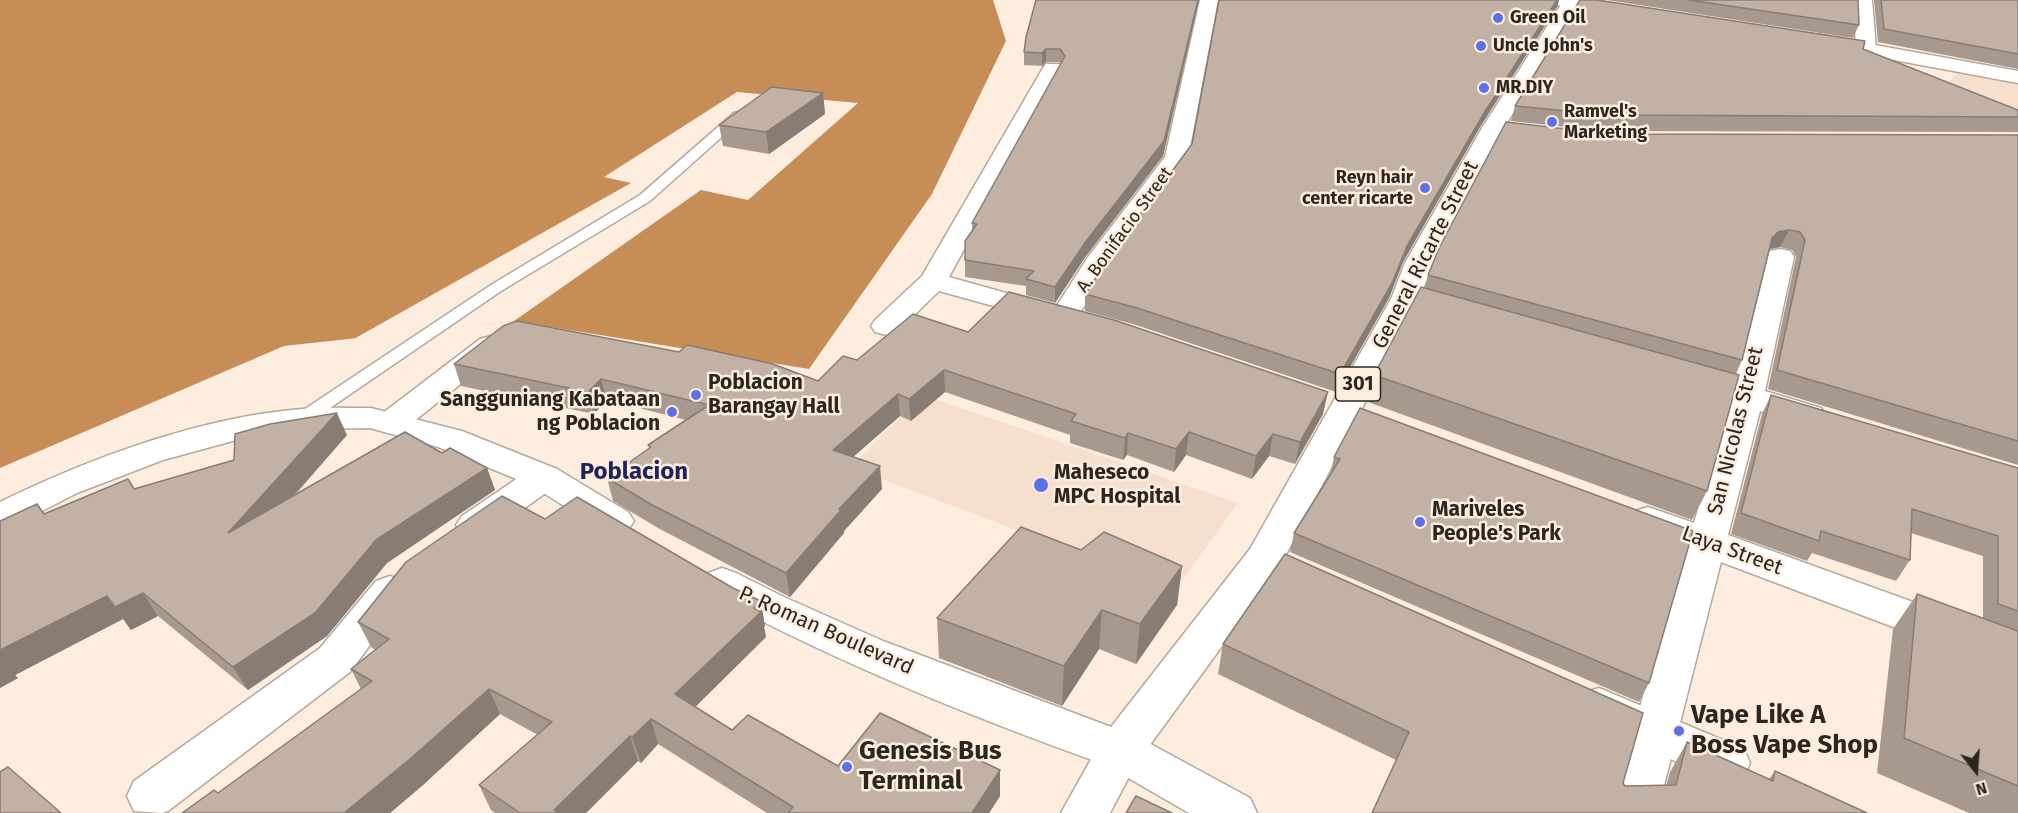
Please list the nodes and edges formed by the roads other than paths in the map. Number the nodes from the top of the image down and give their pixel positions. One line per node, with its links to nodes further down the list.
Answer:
1 (1209, 0): 12 (street, A. Bonifacio Street)
2 (1863, 0): 6 (street)
3 (1566, 1): 4 (street); 30 (street, General Ricarte Street / 301)
4 (1642, 13)
5 (1807, 39): 6 (street)
6 (1866, 48): 8 (street)
7 (1053, 68): 11 (street)
8 (2018, 77)
9 (751, 105): 18 (lane)
10 (1780, 257): 17 (street, San Nicolas Street)
11 (933, 280): 12 (street); 14 (street)
12 (1064, 316): 13 (street)
13 (1094, 325)
14 (886, 326)
15 (513, 331): 19 (street)
16 (1664, 372): 17 (street)
17 (1747, 397): 20 (street); 25 (street, San Nicolas Street)
18 (302, 419): 19 (street); 23 (street)
19 (391, 423): 21 (street)
20 (1837, 424)
21 (544, 477): 24 (street); 32 (street)
22 (1620, 510): 25 (street, Laya Street)
23 (0, 517)
24 (644, 539)
25 (1708, 542): 27 (street, Laya Street); 29 (street, San Nicolas Street)
26 (694, 567): 30 (street, P. Roman Boulevard)
27 (2018, 657)
28 (1569, 693): 29 (street)
29 (1656, 732): 31 (street); 35 (street, San Nicolas Street)
30 (1120, 750): 33 (street, General Ricarte Street); 34 (street, P. Roman Boulevard)
31 (1763, 779)
32 (151, 796)
33 (1085, 813)
34 (1233, 813)
35 (1633, 813)

